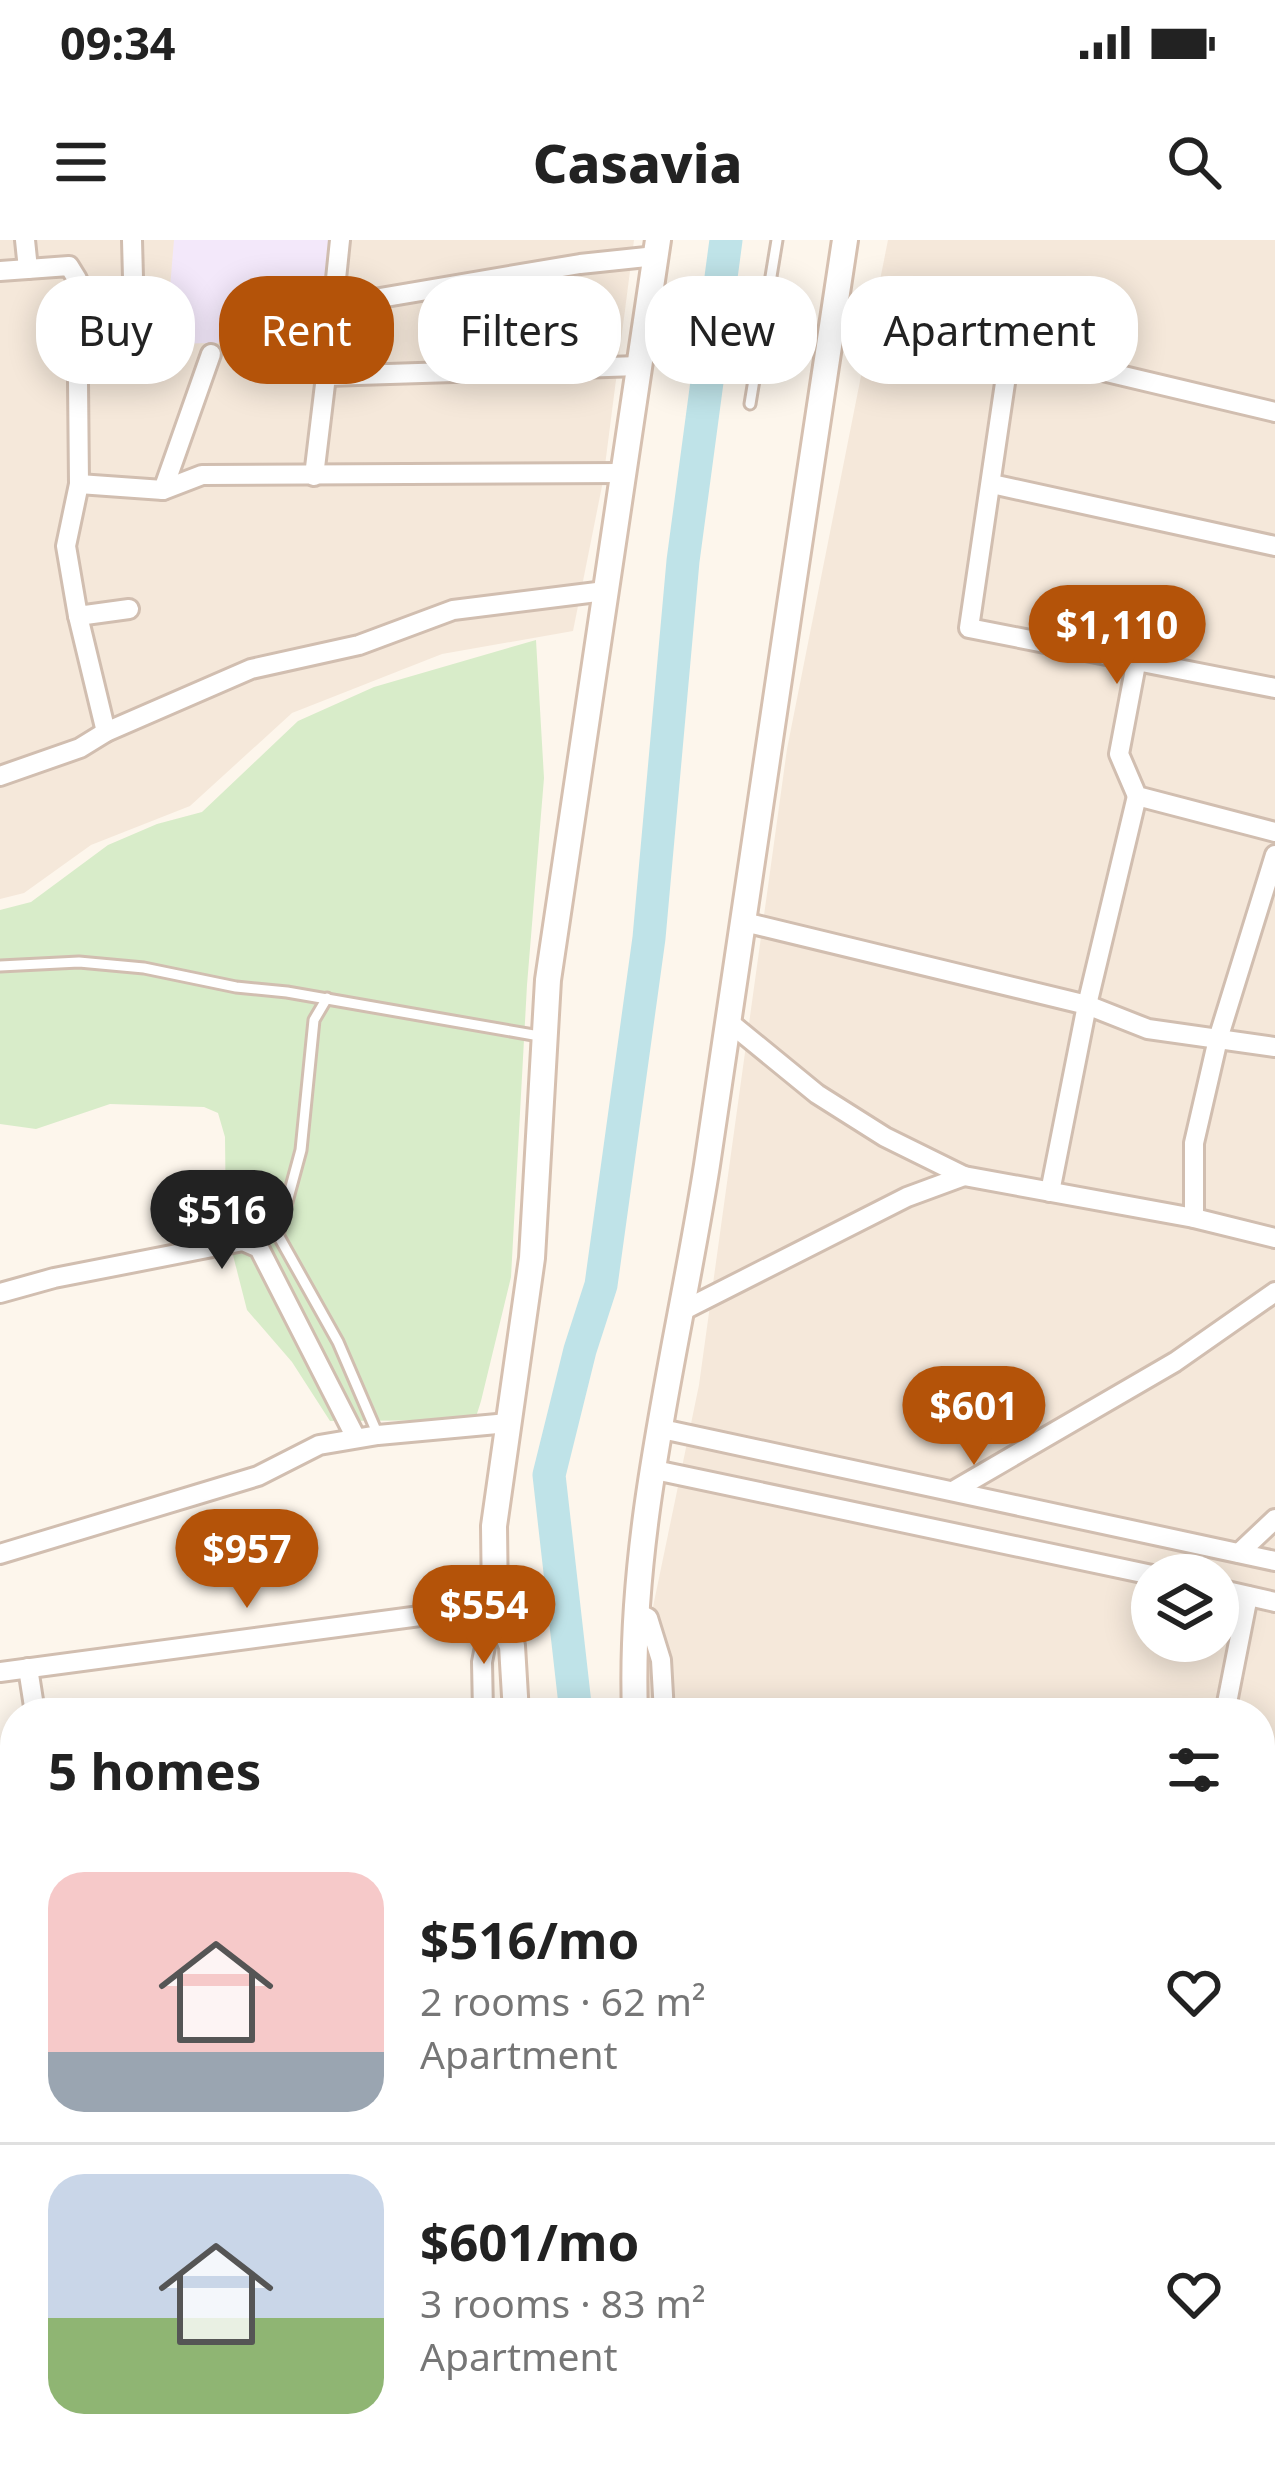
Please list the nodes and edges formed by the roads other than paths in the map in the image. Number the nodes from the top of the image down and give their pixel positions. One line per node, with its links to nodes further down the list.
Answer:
1 (25, 240): 7 (street)
2 (132, 240): 9 (street)
3 (340, 240): 10 (street)
4 (777, 240): 20 (lane)
5 (845, 240): 12 (street)
6 (657, 248): 11 (street); 15 (street)
7 (28, 269): 8 (street); 24 (street)
8 (0, 271)
9 (134, 276)
10 (336, 276)
11 (394, 296)
12 (835, 309): 13 (street); 38 (street)
13 (841, 310)
14 (211, 354): 26 (street)
15 (639, 366): 16 (street); 22 (street)
16 (394, 374)
17 (1138, 379): 21 (street)
18 (325, 384): 23 (street)
19 (1005, 384): 25 (street)
20 (750, 404)
21 (1275, 412)
22 (623, 473): 23 (street); 28 (street)
23 (314, 476): 26 (street)
24 (79, 484): 26 (street); 30 (street)
25 (992, 484): 27 (street); 31 (street)
26 (163, 490)
27 (1275, 546)
28 (605, 591): 33 (street); 43 (street)
29 (129, 609): 30 (street)
30 (78, 616): 33 (street)
31 (1136, 664): 32 (street); 35 (street)
32 (1275, 688)
33 (106, 732): 34 (street)
34 (1, 771)
35 (1137, 796): 36 (street); 41 (street)
36 (1275, 832)
37 (1275, 855): 44 (street)
38 (744, 922): 41 (street); 42 (street)
39 (0, 966): 40 (lane)
40 (327, 998): 43 (lane); 55 (lane)
41 (1087, 1005): 44 (street); 47 (street)
42 (729, 1022): 46 (street); 52 (street)
43 (544, 1037): 53 (street)
44 (1218, 1039): 45 (street); 48 (street)
45 (1275, 1048)
46 (964, 1176): 47 (street); 52 (street)
47 (1050, 1192): 48 (street)
48 (1194, 1218): 49 (street)
49 (1275, 1238)
50 (1275, 1292): 58 (street)
51 (0, 1293): 56 (street)
52 (682, 1311): 54 (street)
53 (508, 1423): 55 (street); 68 (street)
54 (662, 1429): 57 (street); 58 (street)
55 (378, 1435): 56 (street)
56 (356, 1438): 61 (street)
57 (656, 1470): 63 (street); 67 (street)
58 (952, 1491): 60 (street)
59 (1275, 1519): 60 (street)
60 (1239, 1553): 62 (street)
61 (0, 1554)
62 (1275, 1561)
63 (1131, 1571)
64 (1239, 1594): 65 (street)
65 (1248, 1596): 66 (street); 76 (street)
66 (1275, 1601)
67 (636, 1612): 74 (street); 75 (street)
68 (492, 1615): 69 (street); 72 (street); 73 (street)
69 (28, 1668): 70 (street); 71 (street)
70 (0, 1672)
71 (32, 1698)
72 (483, 1698)
73 (515, 1698)
74 (635, 1698)
75 (663, 1698)
76 (1228, 1698)

